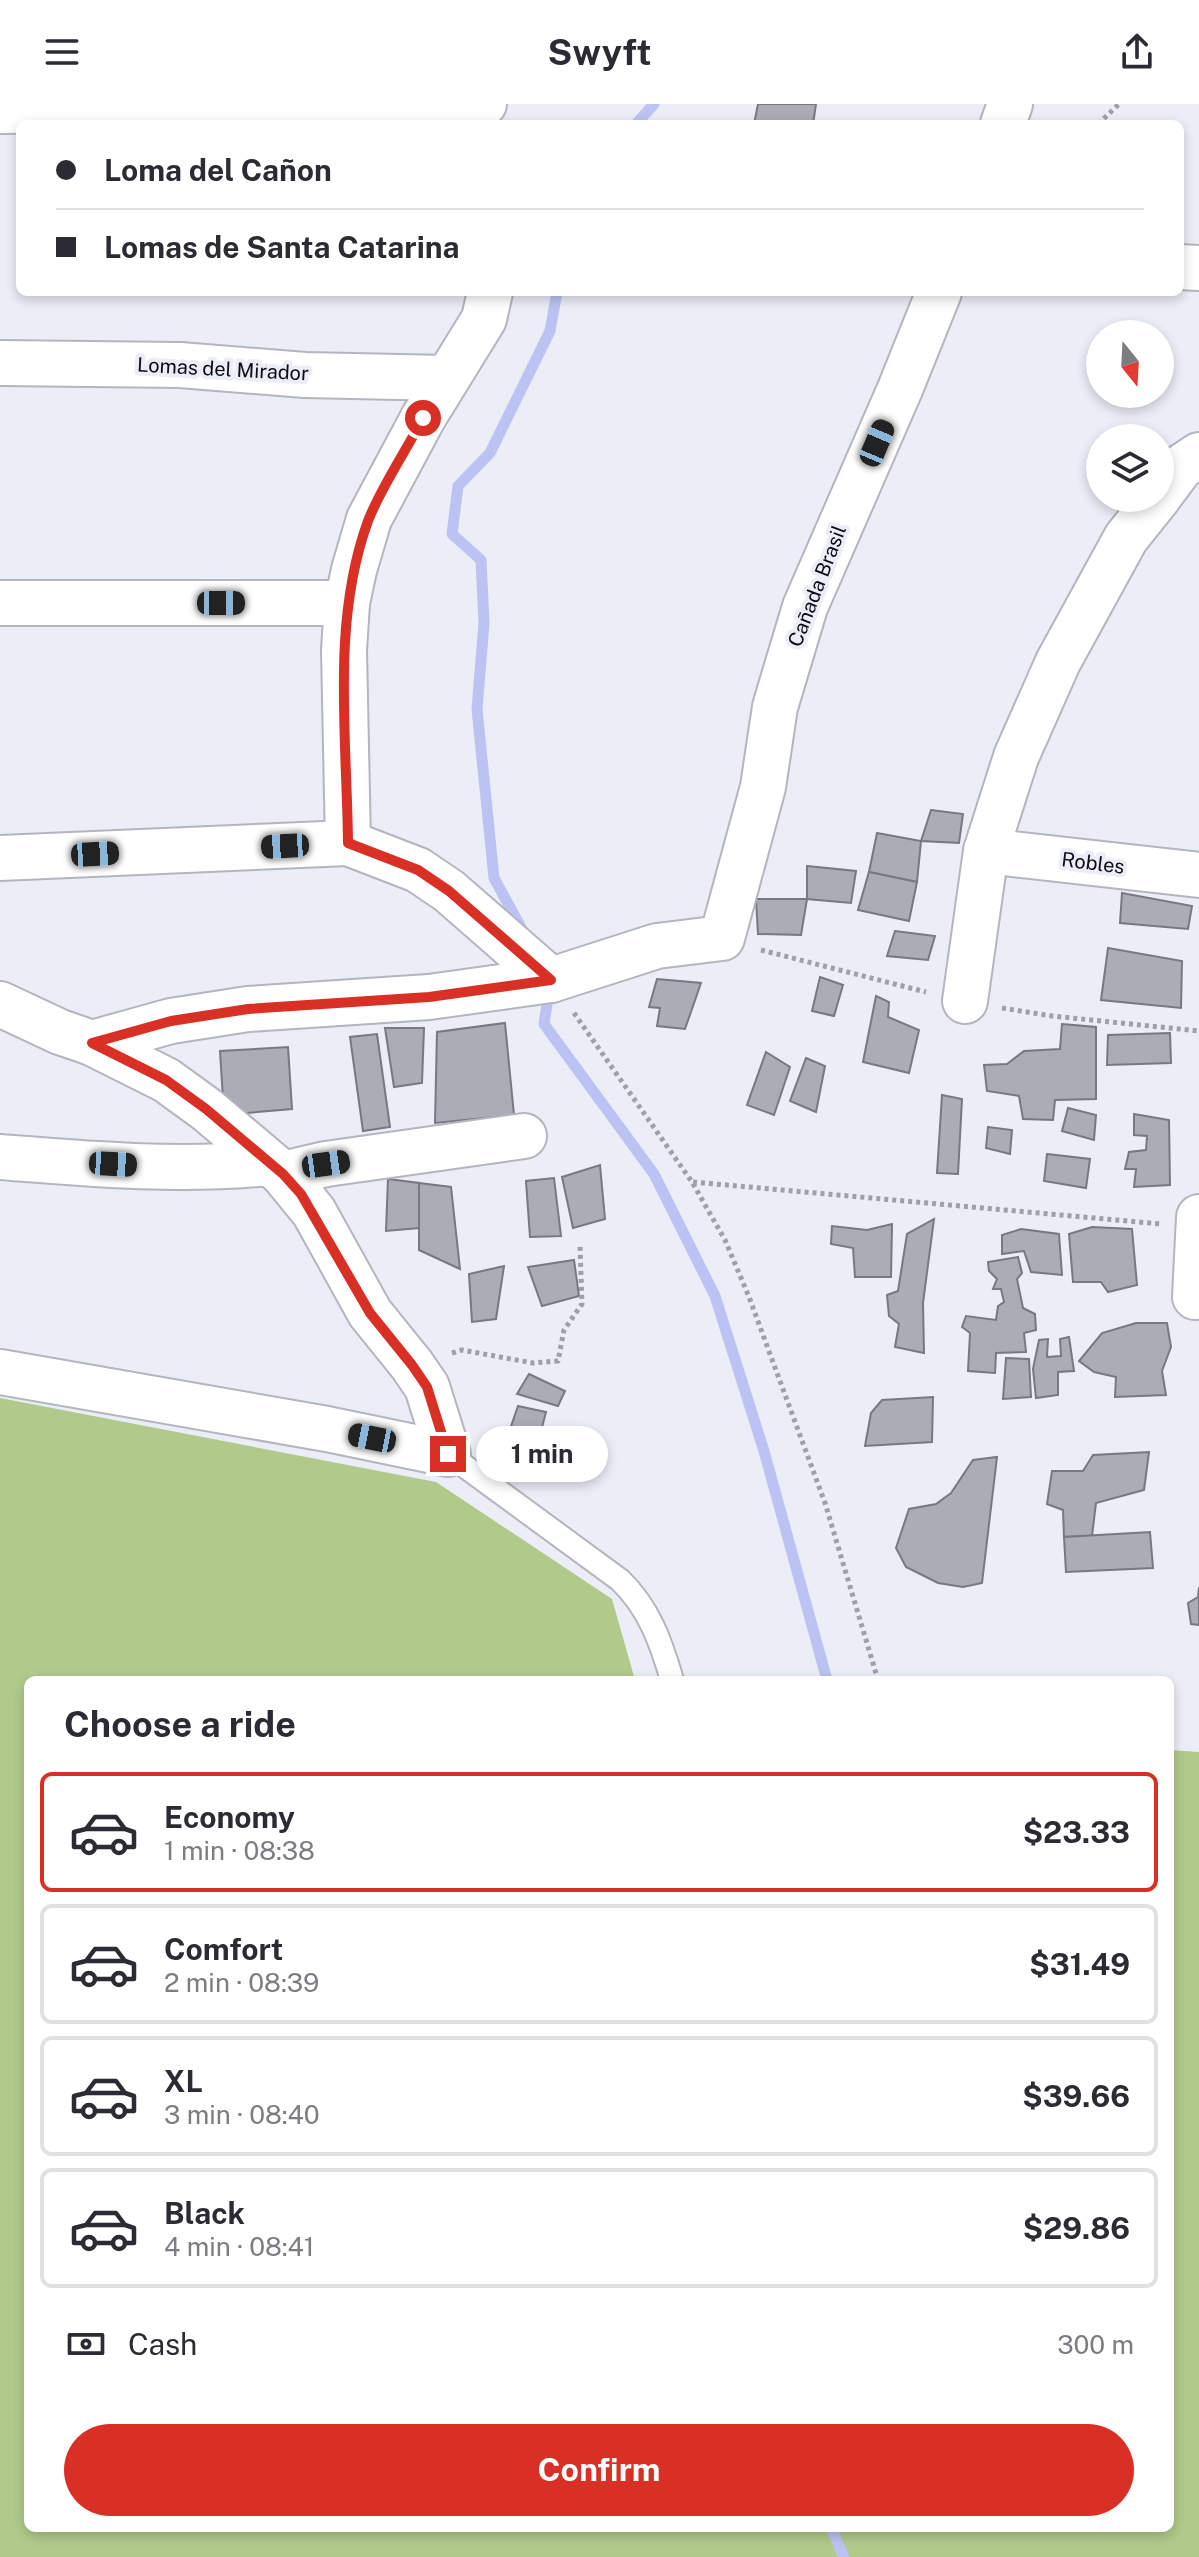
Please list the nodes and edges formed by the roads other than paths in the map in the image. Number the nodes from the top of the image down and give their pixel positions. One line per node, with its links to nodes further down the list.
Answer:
1 (484, 104): 2 (street)
2 (23, 108)
3 (489, 296): 6 (street)
4 (937, 296): 14 (street, Cañada Brasil)
5 (0, 363): 6 (street, Lomas del Mirador)
6 (447, 378): 9 (street)
7 (1147, 512): 11 (street)
8 (0, 603): 9 (street)
9 (347, 603): 10 (street)
10 (348, 843): 12 (street); 14 (street)
11 (986, 851): 13 (street, Robles); 15 (street)
12 (0, 858)
13 (1199, 875)
14 (551, 980): 17 (street)
15 (965, 1001)
16 (0, 1004): 17 (street)
17 (92, 1043): 20 (street)
18 (524, 1136): 20 (street)
19 (0, 1157): 20 (street)
20 (276, 1169): 25 (street)
21 (1199, 1217): 22 (street)
22 (1198, 1226): 23 (street)
23 (1195, 1297)
24 (0, 1372): 25 (street)
25 (448, 1454): 26 (lane)
26 (671, 1676)

